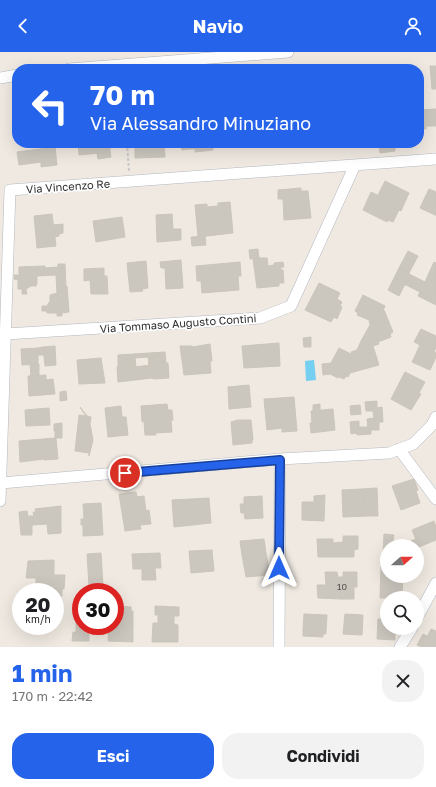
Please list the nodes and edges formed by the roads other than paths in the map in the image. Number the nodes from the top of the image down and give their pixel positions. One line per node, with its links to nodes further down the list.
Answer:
1 (288, 52): 2 (street)
2 (133, 64)
3 (12, 76): 4 (street)
4 (0, 78)
5 (436, 159): 6 (street, Via Vincenzo Re)
6 (355, 166): 7 (street, Via Tommaso Augusto Contini); 7 (street, Via Vincenzo Re)
7 (6, 334): 11 (street, Via Vincenzo Re)
8 (436, 417): 9 (street)
9 (399, 449): 10 (street); 12 (street)
10 (280, 460): 11 (street); 17 (street)
11 (1, 483): 13 (street, Via Vincenzo Re)
12 (436, 499)
13 (0, 501)
14 (436, 583): 15 (street)
15 (424, 605)
16 (408, 635): 18 (street)
17 (276, 647)
18 (400, 647)

